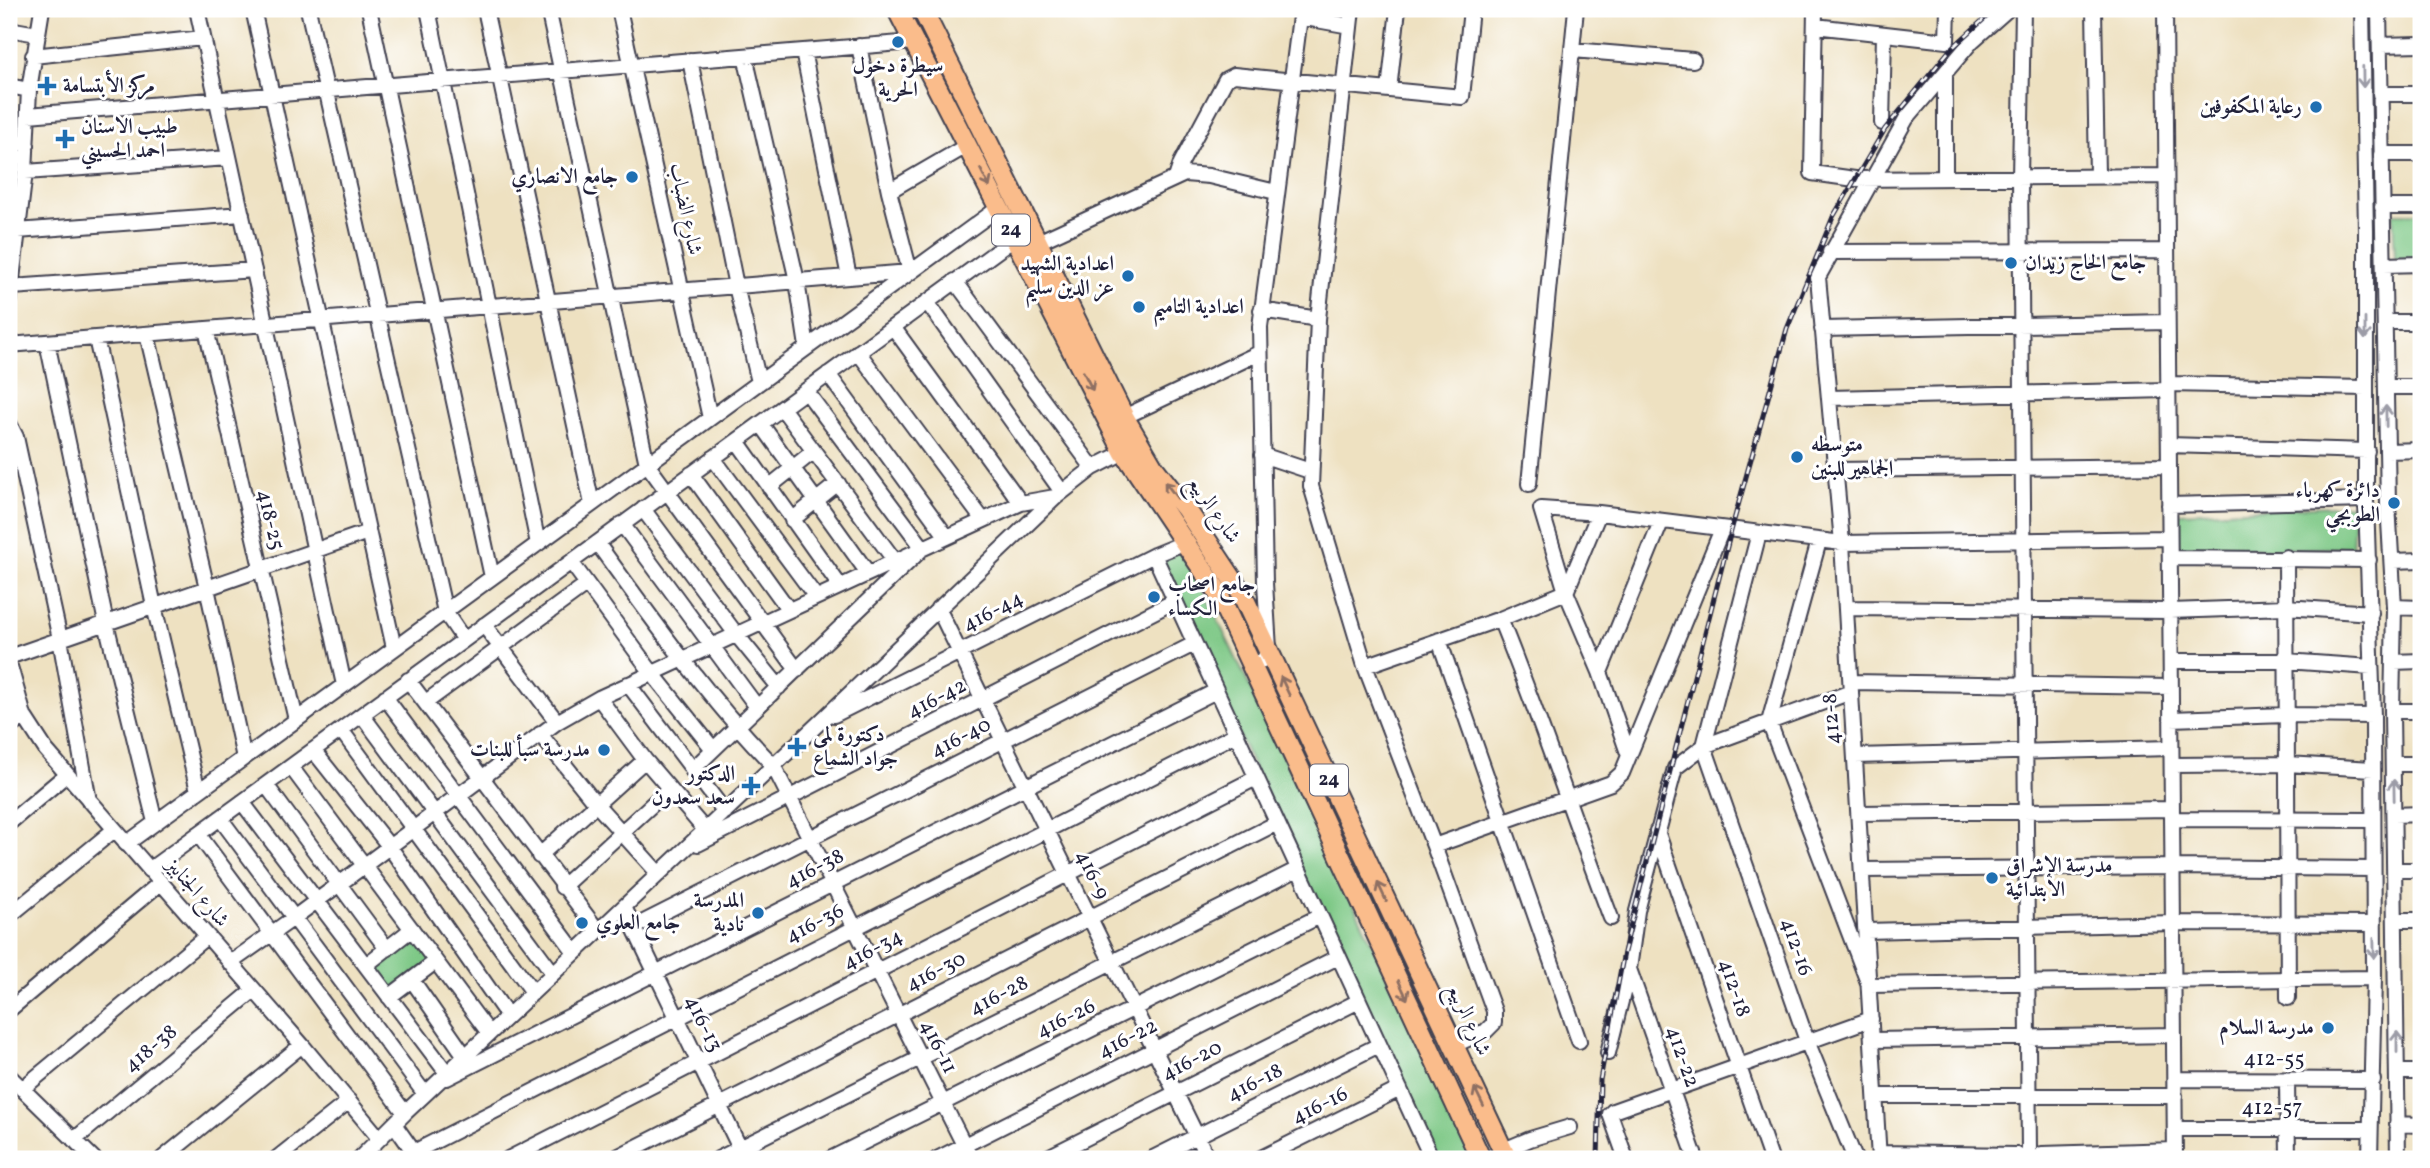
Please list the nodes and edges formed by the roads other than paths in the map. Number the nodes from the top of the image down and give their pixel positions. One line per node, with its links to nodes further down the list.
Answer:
1 (42, 9): 29 (street)
2 (197, 9): 31 (street)
3 (253, 9): 56 (street)
4 (309, 9): 53 (street)
5 (369, 9): 49 (street)
6 (428, 9): 46 (street)
7 (485, 9): 45 (street)
8 (548, 9): 43 (street)
9 (619, 9): 42 (street, شارع الضباب)
10 (897, 9): 32 (main road, شارع الربيع / 24)
11 (910, 9): 60 (main road)
12 (922, 9): 82 (main road, شارع الربيع / 24)
13 (1352, 9): 26 (street)
14 (1398, 9): 52 (street)
15 (1471, 9): 52 (street)
16 (1576, 9): 36 (street)
17 (1815, 9): 27 (street)
18 (1948, 9): 30 (street)
19 (2008, 9): 44 (street)
20 (2023, 9): 72 (street)
21 (2094, 9): 67 (street)
22 (2165, 9): 68 (street)
23 (2362, 9): 95 (street, one-way to 95)
24 (2379, 9): 34 (street)
25 (1300, 13): 26 (street); 47 (street)
26 (1350, 26): 50 (street)
27 (1815, 26): 30 (street); 69 (street)
28 (9, 29): 29 (street)
29 (37, 34): 39 (street)
30 (1884, 34): 59 (street)
31 (204, 38): 39 (street); 57 (street)
32 (913, 42): 35 (street); 60 (main road, شارع الربيع / 24)
33 (2421, 44): 34 (street)
34 (2380, 45): 54 (street)
35 (859, 46): 37 (street); 73 (street)
36 (1573, 50): 41 (street); 156 (street)
37 (803, 51): 38 (street); 91 (street)
38 (745, 56): 40 (street); 93 (street)
39 (33, 57): 51 (street)
40 (690, 60): 42 (street); 96 (street)
41 (1693, 61)
42 (631, 65): 43 (street); 98 (street, شارع الضباب)
43 (562, 71): 45 (street); 99 (street)
44 (1945, 74): 69 (street); 70 (street)
45 (500, 76): 46 (street); 100 (street)
46 (443, 81): 49 (street); 103 (street)
47 (1292, 81): 50 (street); 71 (street); 74 (street)
48 (9, 86): 51 (street)
49 (386, 86): 53 (street); 104 (street)
50 (1344, 86): 52 (street); 108 (street)
51 (29, 90): 58 (street)
52 (1389, 90)
53 (327, 91): 56 (street); 106 (street)
54 (2380, 94): 55 (street); 63 (street)
55 (2421, 94)
56 (272, 95): 57 (street); 107 (street)
57 (217, 100): 58 (street); 65 (street)
58 (28, 115): 62 (street)
59 (1882, 123)
60 (965, 138): 73 (street); 76 (main road, شارع الربيع / 24, one-way to 76)
61 (9, 141): 62 (street)
62 (27, 145): 66 (street)
63 (2381, 154): 64 (street); 77 (street)
64 (2421, 154)
65 (229, 158): 66 (street); 79 (street)
66 (25, 172): 75 (street)
67 (2097, 175): 68 (street); 72 (street)
68 (2166, 176): 84 (street)
69 (1873, 177): 70 (street); 85 (street)
70 (1945, 177): 72 (street)
71 (1176, 178): 74 (street); 82 (street)
72 (2020, 178): 83 (street)
73 (889, 191): 90 (street)
74 (1276, 192): 105 (street)
75 (15, 199): 80 (street)
76 (1000, 207): 81 (main road, شارع الربيع / 24); 90 (street)
77 (2382, 207): 78 (street); 88 (street)
78 (2421, 207)
79 (242, 214): 80 (street); 89 (street)
80 (17, 231): 86 (street)
81 (1015, 238): 94 (street); 144 (main road, شارع الربيع / 24, one-way to 144)
82 (1038, 242): 134 (main road, شارع الربيع / 24)
83 (2020, 250): 84 (street); 85 (street); 113 (street)
84 (2167, 251): 109 (street)
85 (1830, 252): 116 (street, 412-8)
86 (11, 256): 97 (street)
87 (2421, 264): 88 (street)
88 (2384, 265): 92 (street)
89 (254, 270): 97 (street); 112 (street)
90 (910, 272): 91 (street); 121 (street)
91 (849, 277): 93 (street)
92 (2384, 280): 95 (street); 110 (street)
93 (797, 281): 96 (street); 121 (street)
94 (956, 281): 101 (street); 151 (street)
95 (2365, 281): 129 (street, one-way to 129)
96 (736, 286): 98 (street); 125 (street)
97 (12, 287): 102 (street)
98 (681, 290): 99 (street); 135 (street, شارع الضباب)
99 (610, 295): 100 (street); 147 (street)
100 (549, 300): 103 (street); 162 (street)
101 (926, 302): 114 (street); 159 (street)
102 (9, 304)
103 (489, 306): 104 (street); 182 (street)
104 (435, 310): 106 (street); 196 (street)
105 (1261, 310): 108 (street); 123 (street)
106 (377, 315): 107 (street); 212 (street)
107 (321, 319): 112 (street); 173 (street)
108 (1318, 319): 153 (street)
109 (2168, 322): 113 (street); 126 (street)
110 (2385, 322): 111 (street); 127 (street)
111 (2421, 322)
112 (265, 323): 115 (street); 185 (street)
113 (2021, 325): 116 (street); 131 (street)
114 (893, 327): 122 (street); 161 (street)
115 (206, 329): 117 (street); 194 (street, 418-25)
116 (1822, 329): 132 (street, 412-8)
117 (147, 334): 118 (street); 199 (street)
118 (96, 338): 119 (street); 203 (street)
119 (47, 342): 120 (street); 216 (street)
120 (9, 345)
121 (807, 347): 125 (street)
122 (858, 352): 124 (street); 169 (street)
123 (1259, 353): 134 (street); 145 (street)
124 (828, 374): 130 (street); 175 (street)
125 (759, 382): 135 (street)
126 (2168, 387): 129 (street); 131 (street); 139 (street)
127 (2386, 387): 128 (street); 143 (street, one-way to 127)
128 (2421, 387)
129 (2365, 388): 142 (street)
130 (806, 391): 133 (street); 184 (street)
131 (2022, 393): 132 (street); 149 (street)
132 (1829, 398): 152 (street, 412-8)
133 (782, 408): 137 (street); 141 (street)
134 (1124, 417): 226 (main road, شارع الربيع / 24, one-way to 134)
135 (710, 418): 147 (street)
136 (9, 423): 219 (street)
137 (761, 424): 138 (street); 150 (street)
138 (737, 441): 146 (street); 157 (street)
139 (2169, 445): 142 (street); 148 (street)
140 (2421, 450): 143 (street)
141 (814, 451): 150 (street); 155 (street)
142 (2367, 451): 163 (street)
143 (2387, 451): 164 (street)
144 (1124, 452): 151 (street); 179 (main road, شارع الربيع / 24)
145 (1262, 455): 153 (street); 226 (street)
146 (713, 458): 154 (street); 201 (street)
147 (647, 464): 158 (street); 162 (street)
148 (2169, 466): 149 (street); 165 (street)
149 (2022, 467): 152 (street); 177 (street)
150 (792, 468): 157 (street); 160 (street)
151 (1093, 468): 159 (street)
152 (1835, 470): 181 (street, 412-8)
153 (1310, 471): 235 (street)
154 (691, 474): 158 (street); 209 (street)
155 (838, 483): 160 (street); 191 (street)
156 (1529, 484)
157 (769, 487): 168 (street)
158 (667, 492): 166 (street); 215 (street)
159 (1059, 495): 161 (street); 206 (street)
160 (816, 501): 168 (street); 195 (street)
161 (1021, 503): 169 (street)
162 (592, 504): 182 (street)
163 (2366, 504): 164 (street); 165 (street); 186 (street)
164 (2388, 504): 183 (street)
165 (2169, 505): 176 (street)
166 (643, 509): 171 (street); 218 (street)
167 (1599, 513): 170 (street); 200 (street); 200 (street)
168 (792, 520): 198 (street)
169 (983, 520): 175 (street)
170 (1661, 522): 172 (street); 239 (street)
171 (622, 524): 180 (street); 223 (street)
172 (1722, 529): 174 (street); 277 (street)
173 (368, 532): 185 (street); 225 (street)
174 (1759, 533): 178 (street); 271 (street)
175 (947, 537): 184 (street)
176 (2169, 538): 177 (street); 189 (street)
177 (2023, 540): 181 (street); 210 (street)
178 (1819, 541): 181 (street); 264 (street)
179 (1186, 542): 187 (street, 416-44); 236 (main road, شارع الربيع / 24)
180 (597, 543): 193 (street); 229 (street, 416-11)
181 (1842, 543): 207 (street, 412-8)
182 (538, 544): 196 (street)
183 (2391, 544): 186 (street); 192 (street)
184 (923, 548): 191 (street); 238 (street)
185 (315, 551): 194 (street); 243 (street)
186 (2368, 554): 188 (street); 213 (street)
187 (1154, 555): 202 (street); 227 (street, 416-44)
188 (2286, 557): 189 (street); 204 (street)
189 (2170, 558): 211 (street)
190 (2421, 560): 192 (street)
191 (895, 561): 195 (street)
192 (2393, 561): 205 (street)
193 (571, 562): 197 (street); 217 (street)
194 (260, 569): 199 (street); 261 (street, 418-25)
195 (868, 573): 198 (street)
196 (492, 577): 212 (street)
197 (587, 584): 224 (street); 240 (street)
198 (840, 586): 201 (street)
199 (207, 588): 203 (street); 278 (street)
200 (1566, 592): 214 (street); 239 (street)
201 (816, 597): 209 (street)
202 (1175, 601): 222 (street); 251 (street, 416-42)
203 (154, 606): 216 (street); 294 (street)
204 (2286, 607): 211 (street); 213 (street); 231 (street)
205 (2394, 607): 208 (street); 233 (street)
206 (938, 608): 227 (street, 416-9); 263 (street)
207 (1846, 608): 210 (street); 246 (street, 412-8)
208 (2421, 608)
209 (789, 610): 215 (street)
210 (2024, 610): 211 (street); 244 (street)
211 (2170, 611): 230 (street)
212 (445, 612): 220 (street); 225 (street)
213 (2371, 613): 237 (street)
214 (1500, 619): 221 (street); 297 (street)
215 (762, 622): 218 (street); 238 (street)
216 (106, 623): 219 (street); 312 (street)
217 (484, 625): 220 (street); 224 (street)
218 (736, 634): 223 (street); 245 (street)
219 (60, 639): 228 (street); 298 (street)
220 (464, 640): 241 (street)
221 (1439, 640): 235 (street); 309 (street)
222 (1194, 644): 248 (street); 270 (street, 416-40)
223 (711, 646): 229 (street); 253 (street)
224 (502, 647): 252 (street); 262 (street)
225 (394, 648): 243 (street)
226 (1269, 649): 236 (street); 402 (main road, شارع الربيع / 24, one-way to 226)
227 (960, 652): 251 (street, 416-9); 263 (street, 416-44)
228 (9, 657)
229 (682, 659): 240 (street); 265 (street, 416-11)
230 (2171, 661): 231 (street); 247 (street)
231 (2286, 661): 237 (street); 257 (street)
232 (2421, 661): 233 (street)
233 (2393, 662): 254 (street)
234 (9, 663): 258 (street, شارع الجنابيز)
235 (1364, 666): 325 (street)
236 (1251, 667): 444 (main road, شارع الربيع / 24, one-way to 444)
237 (2371, 667): 259 (street)
238 (797, 670): 245 (street)
239 (1600, 672): 277 (street)
240 (652, 673): 242 (street); 273 (street)
241 (408, 680): 249 (street); 252 (street)
242 (628, 684): 250 (street); 287 (street)
243 (344, 685): 261 (street)
244 (2024, 685): 246 (street); 247 (street); 275 (street)
245 (779, 687): 253 (street)
246 (1851, 687): 264 (street); 276 (street, 412-8)
247 (2171, 687): 260 (street)
248 (1216, 691): 269 (street); 292 (street, 416-38)
249 (386, 697): 256 (street); 295 (street)
250 (599, 698): 262 (street); 279 (street)
251 (983, 699): 270 (street, 416-9); 296 (street, 416-42)
252 (426, 702): 289 (street)
253 (757, 707): 265 (street)
254 (2392, 711): 255 (street); 281 (street)
255 (2421, 711)
256 (362, 715): 267 (street); 303 (street)
257 (2287, 715): 259 (street); 260 (street); 280 (street)
258 (24, 716): 266 (street); 288 (street, شارع الجنابيز)
259 (2373, 716): 286 (street)
260 (2171, 719): 272 (street)
261 (296, 720): 278 (street)
262 (556, 722): 268 (street)
263 (820, 722): 283 (street)
264 (1769, 722): 271 (street); 380 (street)
265 (736, 727): 273 (street); 283 (street, 416-11)
266 (9, 728)
267 (341, 730): 274 (street); 315 (street)
268 (541, 734): 289 (street); 300 (street)
269 (1236, 734): 290 (street); 318 (street, 416-36)
270 (1003, 741): 292 (street, 416-9); 322 (street, 416-40)
271 (1704, 746): 319 (street); 399 (street, 412-16)
272 (2171, 748): 275 (street); 284 (street)
273 (713, 749): 287 (street)
274 (313, 750): 285 (street); 324 (street)
275 (2025, 752): 276 (street); 301 (street)
276 (1855, 756): 304 (street, 412-8)
277 (1629, 757): 297 (street)
278 (244, 758): 294 (street)
279 (645, 760): 293 (street); 300 (street)
280 (2287, 764): 284 (street); 286 (street); 310 (street)
281 (2393, 764): 282 (street); 307 (street, one-way to 281)
282 (2421, 764)
283 (773, 765): 296 (street, 416-11); 302 (street)
284 (2172, 765): 305 (street)
285 (291, 766): 291 (street); 328 (street)
286 (2373, 769): 311 (street)
287 (692, 771): 302 (street)
288 (66, 775): 298 (street, شارع الجنابيز); 313 (street)
289 (481, 777): 295 (street); 327 (street)
290 (1256, 778): 314 (street); 339 (street, 416-34)
291 (265, 785): 299 (street); 341 (street)
292 (1026, 787): 318 (street, 416-9); 342 (street, 416-38)
293 (669, 789): 317 (street); 321 (street)
294 (198, 791): 312 (street)
295 (458, 794): 303 (street); 365 (street)
296 (790, 798): 322 (street, 416-11); 326 (street, 416-42)
297 (1566, 798): 309 (street); 350 (street)
298 (90, 802): 316 (street, شارع الجنابيز)
299 (242, 802): 308 (street); 344 (street)
300 (596, 804): 321 (street); 327 (street)
301 (2025, 809): 304 (street); 305 (street); 331 (street)
302 (725, 812): 317 (street)
303 (433, 813): 315 (street); 373 (street)
304 (1859, 813): 335 (street, 412-8)
305 (2172, 814): 310 (street); 329 (street)
306 (2421, 814): 307 (street)
307 (2394, 815): 336 (street)
308 (220, 818): 320 (street); 348 (street)
309 (1501, 820): 325 (street); 398 (street)
310 (2287, 820): 311 (street); 332 (street)
311 (2373, 821): 333 (street)
312 (155, 822): 323 (street)
313 (9, 823)
314 (1277, 823): 330 (street); 349 (street, 416-30)
315 (412, 829): 324 (street); 382 (street)
316 (114, 830): 323 (street, شارع الجنابيز); 346 (street)
317 (705, 830): 326 (street)
318 (1046, 830): 339 (street, 416-9); 358 (street, 416-36)
319 (1657, 831): 371 (street); 408 (street, 412-18)
320 (198, 834): 334 (street); 362 (street)
321 (622, 834): 338 (street); 343 (street)
322 (810, 838): 342 (street, 416-11); 356 (street, 416-40)
323 (126, 844): 334 (street, شارع الجنابيز)
324 (389, 846): 328 (street); 391 (street)
325 (1434, 846): 402 (street)
326 (681, 853): 338 (street)
327 (539, 856): 343 (street)
328 (365, 864): 341 (street); 359 (street)
329 (2172, 867): 331 (street); 332 (street); 354 (street)
330 (1298, 869): 347 (street); 369 (street, 416-28)
331 (2026, 869): 335 (street); 357 (street)
332 (2287, 869): 333 (street); 353 (street)
333 (2372, 869): 355 (street)
334 (149, 870): 340 (street, شارع الجنابيز)
335 (1862, 870): 361 (street, 412-8)
336 (2395, 870): 337 (street); 351 (street)
337 (2421, 870)
338 (659, 874): 345 (street)
339 (1068, 874): 349 (street, 416-9); 372 (street, 416-34)
340 (160, 883): 363 (street, شارع الجنابيز); 389 (street)
341 (339, 883): 344 (street); 364 (street)
342 (833, 884): 358 (street, 416-11); 374 (street, 416-38)
343 (562, 887): 360 (street)
344 (318, 899): 348 (street); 370 (street)
345 (624, 906): 356 (street, 416-13); 360 (street)
346 (9, 916)
347 (1320, 916): 366 (street); 388 (street, 416-26)
348 (295, 917): 362 (street); 418 (street)
349 (1089, 918): 369 (street, 416-9); 390 (street, 416-30)
350 (1611, 918)
351 (2396, 920): 352 (street); 387 (street)
352 (2421, 920)
353 (2288, 922): 354 (street); 355 (street); 375 (street)
354 (2173, 923): 357 (street); 378 (street)
355 (2374, 924): 376 (street, one-way to 376)
356 (634, 927): 374 (street, 416-13)
357 (2026, 927): 361 (street); 379 (street)
358 (855, 928): 372 (street, 416-11); 392 (street, 416-36)
359 (411, 929): 364 (street); 368 (street)
360 (598, 931): 365 (street)
361 (1866, 931): 380 (street, 412-8)
362 (272, 933): 367 (street); 427 (street)
363 (207, 936): 367 (street, شارع الجنابيز); 416 (street)
364 (387, 948): 370 (street)
365 (575, 952): 373 (street)
366 (1338, 957): 385 (street); 403 (street, 416-22)
367 (230, 962): 381 (street, شارع الجنابيز)
368 (435, 962): 377 (street); 394 (street)
369 (1111, 963): 388 (street, 416-9); 406 (street, 416-28)
370 (366, 965): 383 (street)
371 (1629, 969): 404 (street); 419 (street, 412-22)
372 (877, 971): 390 (street, 416-11); 407 (street, 416-34)
373 (553, 973): 382 (street)
374 (656, 973): 392 (street, 416-13); 418 (street, 416-38)
375 (2288, 978): 376 (street); 378 (street); 384 (street)
376 (2374, 978): 386 (street)
377 (412, 980): 383 (street); 405 (street)
378 (2174, 982): 379 (street); 395 (street)
379 (2027, 983): 380 (street); 396 (street)
380 (1869, 985): 393 (street, 412-8)
381 (254, 990): 400 (street, شارع الجنابيز); 436 (street, 418-38)
382 (534, 992): 391 (street)
383 (390, 997): 411 (street)
384 (2288, 998)
385 (1359, 1001): 401 (street); 420 (street, 416-20)
386 (2373, 1006): 387 (street); 415 (street)
387 (2397, 1006): 409 (street, one-way to 387)
388 (1134, 1009): 403 (street, 416-9); 425 (street, 416-26)
389 (9, 1010)
390 (898, 1014): 406 (street, 416-11); 426 (street, 416-30)
391 (508, 1016): 394 (street)
392 (677, 1018): 407 (street, 416-13); 441 (street, 416-36)
393 (1871, 1019): 397 (street, 412-8); 399 (street)
394 (489, 1033): 405 (street)
395 (2174, 1035): 396 (street); 413 (street)
396 (2027, 1038): 397 (street); 423 (street)
397 (1872, 1040): 421 (street, 412-8)
398 (1580, 1041)
399 (1807, 1041): 408 (street); 463 (street, 412-16)
400 (302, 1045): 424 (street, شارع الجنابيز); 446 (street)
401 (1379, 1045): 417 (street); 434 (street, 416-18)
402 (1454, 1045): 439 (main road, شارع الربيع / 24, one-way to 402)
403 (1154, 1049): 420 (street, 416-9); 437 (street, 416-22)
404 (1608, 1053)
405 (465, 1056): 411 (street)
406 (920, 1059): 425 (street, 416-11); 438 (street, 416-28)
407 (699, 1062): 426 (street, 416-13); 449 (street, 416-34)
408 (1739, 1067): 419 (street); 462 (street, 412-18)
409 (2397, 1072): 410 (street); 428 (street)
410 (2421, 1072)
411 (447, 1073): 418 (street)
412 (9, 1076): 416 (street)
413 (2175, 1079): 414 (street, 412-55); 422 (street)
414 (2287, 1080): 415 (street, 412-55); 432 (street)
415 (2373, 1080): 433 (street)
416 (22, 1089): 436 (street)
417 (1399, 1089): 458 (street, 416-16); 459 (street)
418 (429, 1090): 427 (street)
419 (1672, 1091): 460 (street); 461 (street, 412-22)
420 (1175, 1093): 434 (street, 416-9); 455 (street, 416-20)
421 (1876, 1096): 423 (street); 442 (street, 412-8)
422 (2175, 1096): 423 (street); 431 (street)
423 (2028, 1097): 443 (street)
424 (349, 1101): 435 (street, شارع الجنابيز); 447 (street)
425 (943, 1103): 437 (street, 416-11); 452 (street, 416-26)
426 (719, 1105): 438 (street, 416-13); 450 (street, 416-30)
427 (399, 1118): 435 (street); 441 (street)
428 (2397, 1124): 429 (street); 466 (street)
429 (2421, 1125)
430 (1570, 1127): 439 (street)
431 (2175, 1129): 432 (street, 412-57); 440 (street)
432 (2287, 1129): 433 (street, 412-57); 464 (street)
433 (2370, 1129): 465 (street)
434 (1196, 1136): 456 (street, 416-18); 457 (street, 416-9)
435 (379, 1138): 448 (street)
436 (74, 1140): 445 (street)
437 (964, 1146): 453 (street, 416-22); 454 (street, 416-11)
438 (742, 1154): 451 (street, 416-28)
439 (1506, 1155)
440 (2175, 1155): 443 (street)
441 (417, 1156)
442 (1879, 1156): 443 (street)
443 (2030, 1156)
444 (1476, 1158)
445 (94, 1159)
446 (162, 1159)
447 (276, 1159)
448 (359, 1159)
449 (508, 1159)
450 (613, 1159)
451 (718, 1159)
452 (830, 1159)
453 (937, 1159)
454 (971, 1159)
455 (1044, 1159)
456 (1150, 1159)
457 (1208, 1159)
458 (1259, 1159)
459 (1432, 1159)
460 (1626, 1159)
461 (1696, 1159)
462 (1771, 1159)
463 (1855, 1159)
464 (2288, 1159)
465 (2370, 1159)
466 (2398, 1159)

